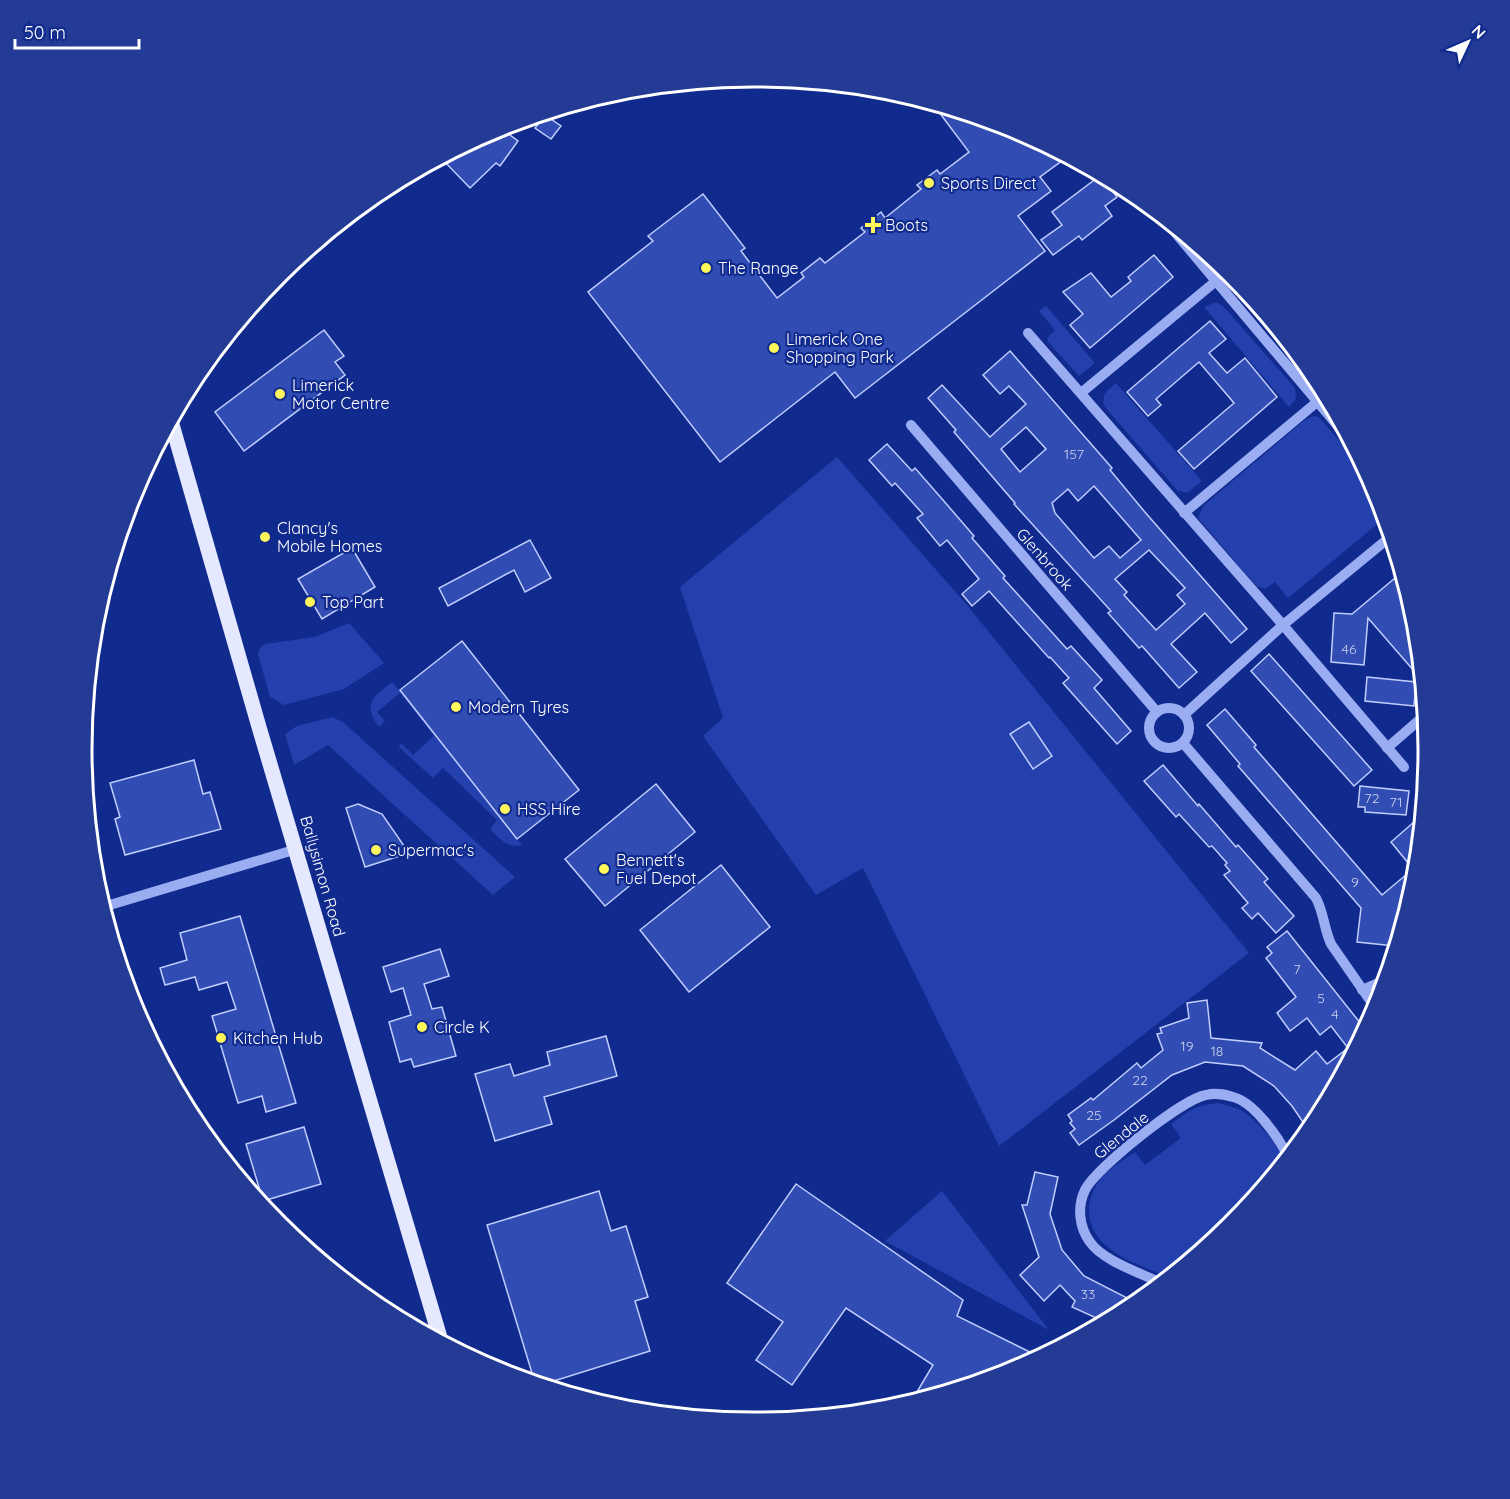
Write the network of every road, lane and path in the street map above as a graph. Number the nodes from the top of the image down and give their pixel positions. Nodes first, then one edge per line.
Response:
1 (1188, 248) edge
2 (1216, 281) junction
3 (1028, 333) dead end
4 (1082, 393) junction
5 (1317, 402) junction
6 (1324, 411) edge
7 (911, 425) dead end
8 (174, 431) edge
9 (1185, 513) junction
10 (1384, 542) edge
11 (1283, 625) junction
12 (1157, 712) junction
13 (1184, 715) junction
14 (1417, 723) edge
15 (1183, 742) junction
16 (1387, 748) junction
17 (1404, 767) dead end
18 (297, 849) junction
19 (111, 905) edge
20 (1374, 985) edge
21 (1362, 990) junction
22 (1369, 999) edge
23 (1284, 1149) edge
24 (1153, 1278) edge
25 (438, 1331) edge

1 - 2 street
2 - 4 street
2 - 5 street
3 - 4 street
4 - 9 street
5 - 6 street
5 - 9 street
7 - 12 street, Glenbrook
8 - 18 main road, Ballysimon Road
9 - 11 street
10 - 11 street
11 - 13 street
11 - 16 street
12 - 13 street
12 - 15 street
13 - 15 street
14 - 16 street
15 - 21 street
16 - 17 street
18 - 19 street
18 - 25 main road, Ballysimon Road
20 - 21 street
21 - 22 street
23 - 24 street, Glendale

